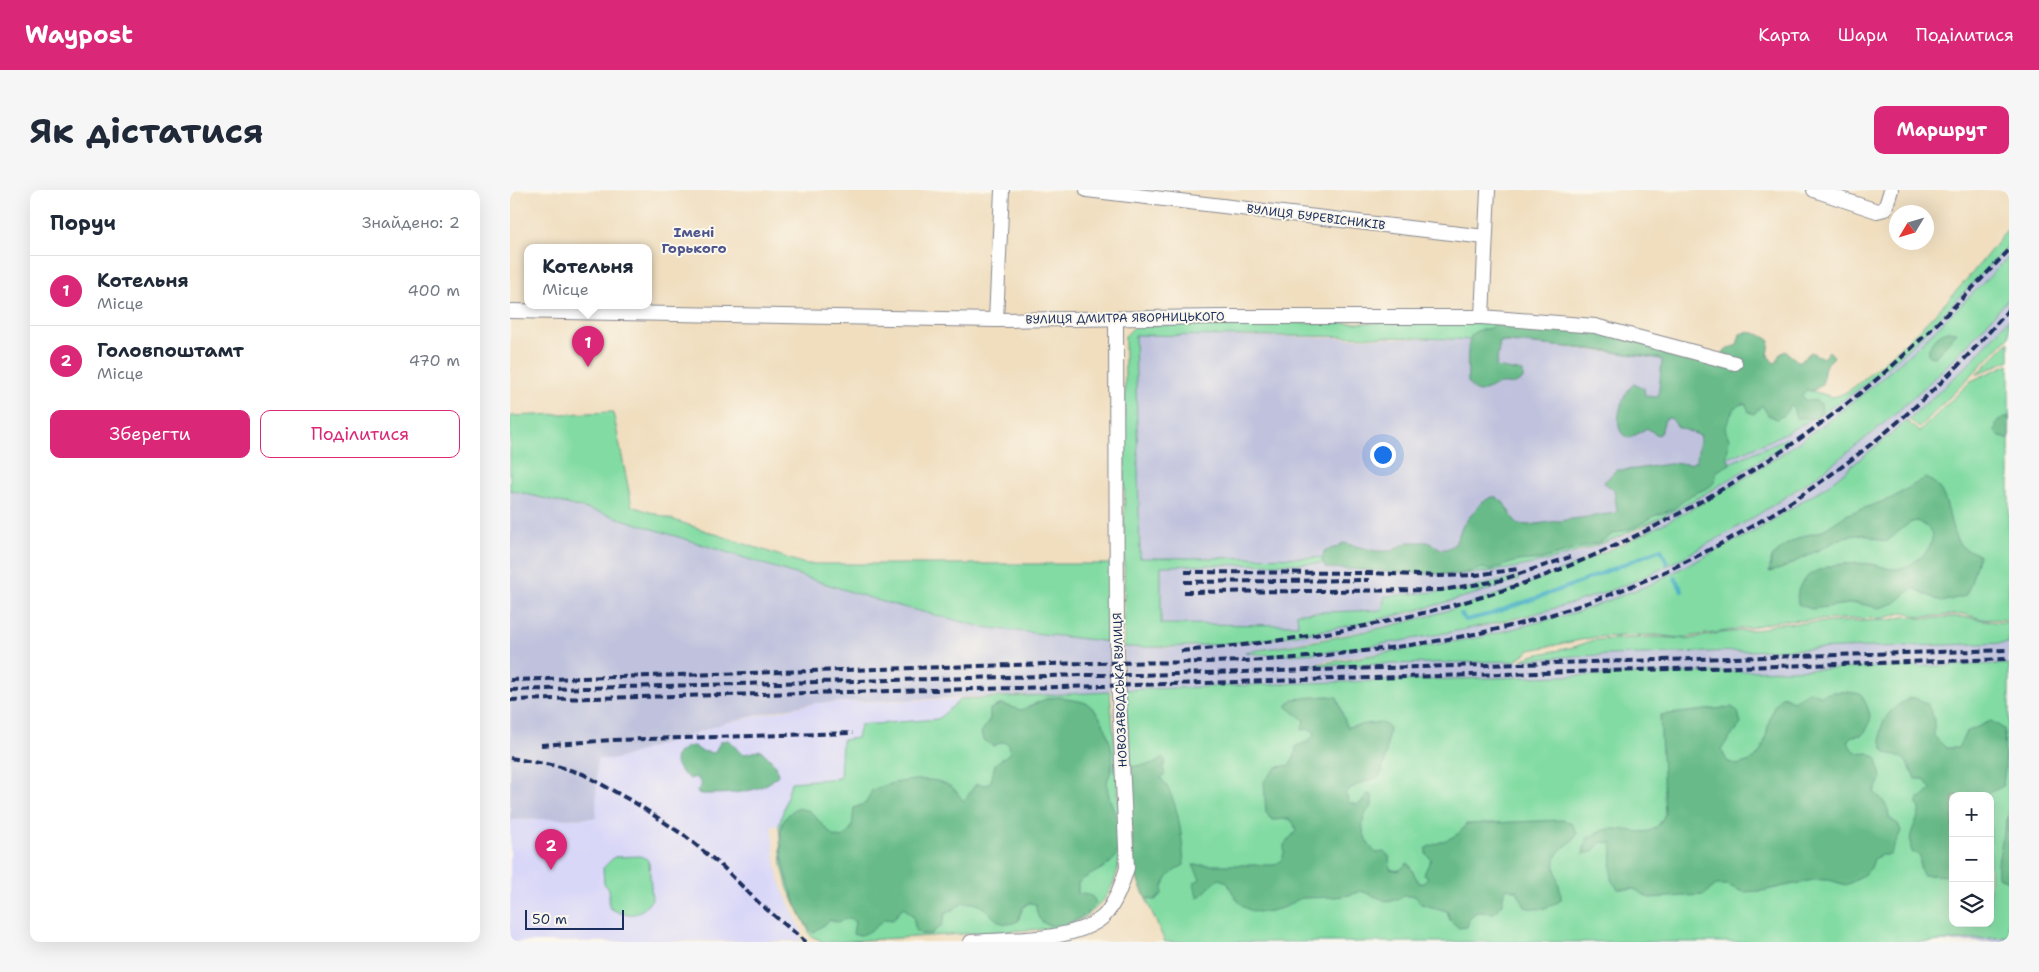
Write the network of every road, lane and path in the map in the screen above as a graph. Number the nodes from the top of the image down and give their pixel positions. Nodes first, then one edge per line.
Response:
1 (1002, 190) edge
2 (1091, 190) edge
3 (1488, 190) edge
4 (1814, 190) edge
5 (1891, 190) edge
6 (1485, 237) junction
7 (510, 311) edge
8 (1482, 317) junction
9 (996, 320) junction
10 (1116, 320) junction
11 (1734, 363) dead end
12 (971, 942) edge

1 - 9 street
2 - 6 street, ВУЛИЦЯ БУРЕВІСНИКІВ
3 - 6 street
4 - 5 street
6 - 8 street
7 - 9 street, ВУЛИЦЯ ДМИТРА ЯВОРНИЦЬКОГО
8 - 10 street, ВУЛИЦЯ ДМИТРА ЯВОРНИЦЬКОГО
8 - 11 street, ВУЛИЦЯ ДМИТРА ЯВОРНИЦЬКОГО
9 - 10 street, ВУЛИЦЯ ДМИТРА ЯВОРНИЦЬКОГО
10 - 12 street, НОВОЗАВОДСЬКА ВУЛИЦЯ

